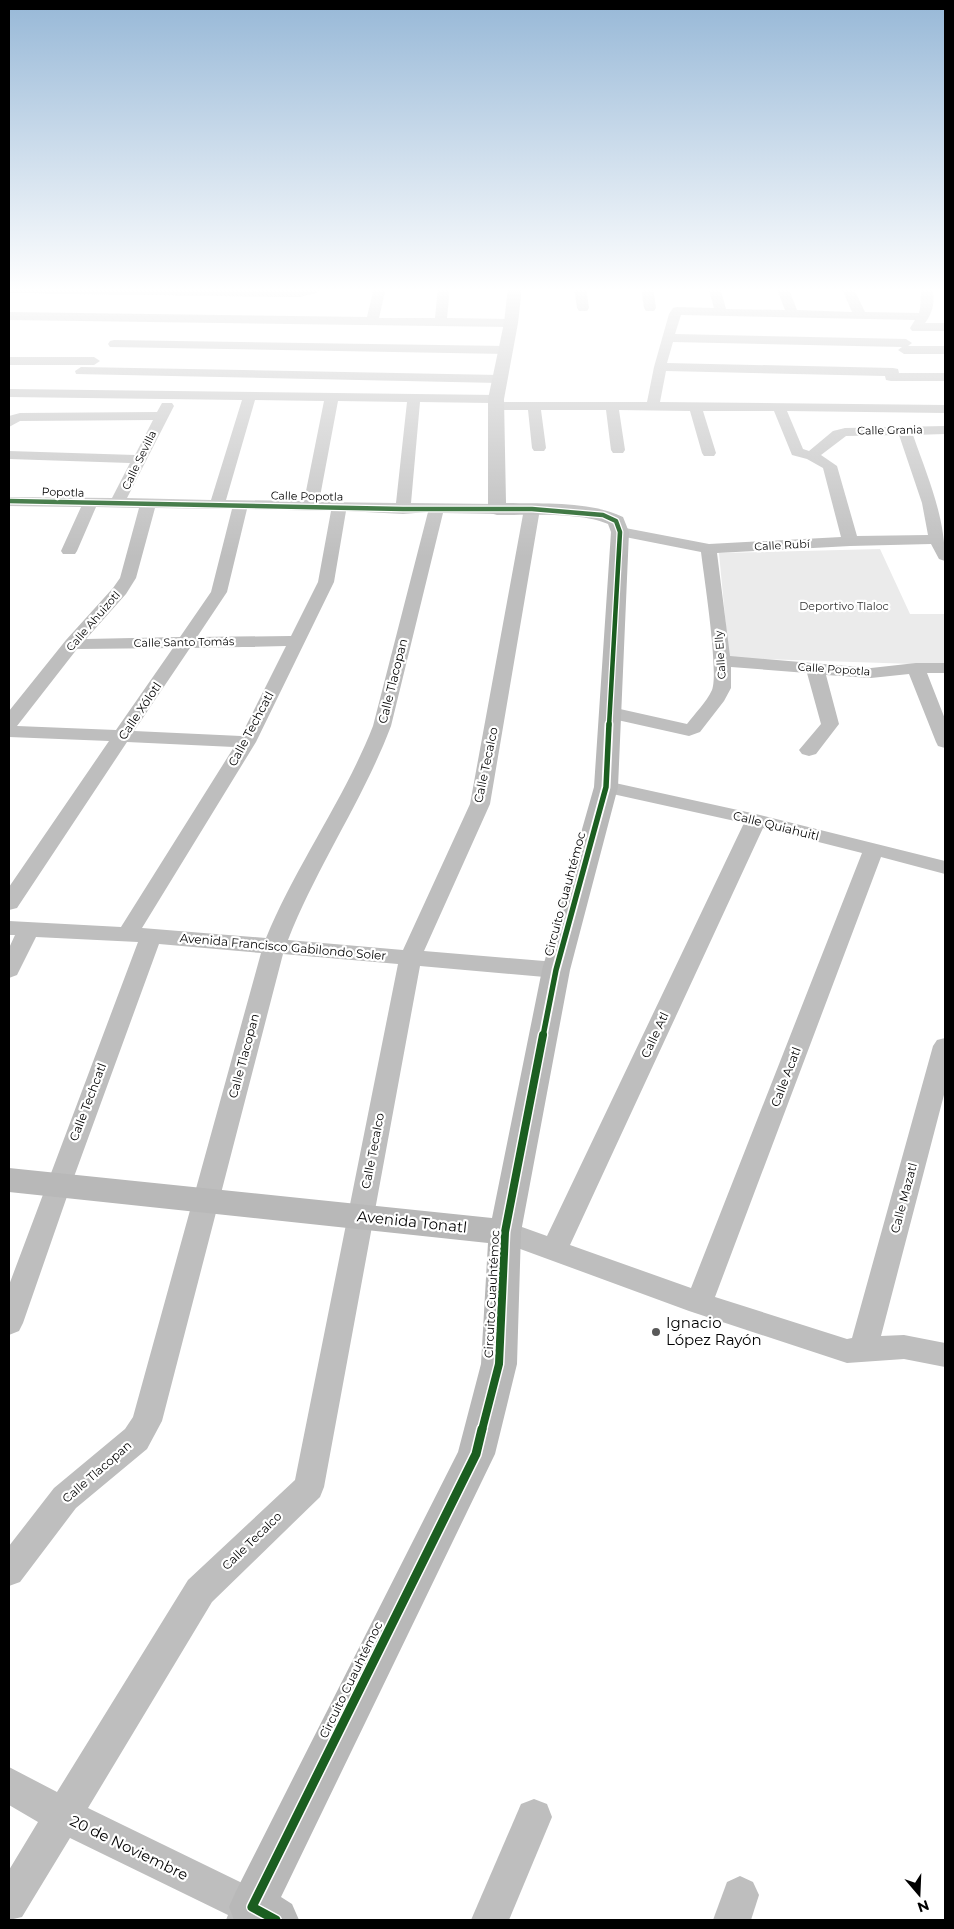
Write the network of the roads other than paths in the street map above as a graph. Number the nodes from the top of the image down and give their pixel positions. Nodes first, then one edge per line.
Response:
1 (74, 377) edge
2 (396, 377) edge
3 (658, 377) edge
4 (822, 377) edge
5 (889, 377) edge
6 (945, 377) edge
7 (499, 379) joint
8 (887, 381) junction
9 (9, 393) edge
10 (57, 393) junction
11 (175, 395) junction
12 (250, 396) junction
13 (332, 396) junction
14 (414, 398) junction
15 (496, 403) junction
16 (653, 405) junction
17 (534, 406) junction
18 (612, 406) junction
19 (695, 406) junction
20 (779, 407) junction
21 (868, 407) junction
22 (945, 409) edge
23 (161, 416) junction
24 (9, 423) edge
25 (904, 430) junction
26 (945, 430) edge
27 (539, 448) dead end
28 (618, 450) dead end
29 (709, 453) dead end
30 (9, 455) edge
31 (812, 456) junction
32 (139, 459) junction
33 (9, 501) edge
34 (90, 503) junction
35 (117, 504) junction
36 (148, 504) junction
37 (216, 505) junction
38 (240, 506) junction
39 (311, 506) junction
40 (339, 507) junction
41 (403, 509) junction
42 (436, 509) junction
43 (497, 509) junction
44 (532, 509) junction
45 (618, 527) junction
46 (941, 539) edge
47 (850, 541) junction
48 (709, 549) junction
49 (69, 551) dead end
50 (945, 556) edge
51 (296, 641) junction
52 (187, 642) junction
53 (72, 644) junction
54 (722, 661) junction
55 (815, 668) junction
56 (916, 668) junction
57 (945, 668) edge
58 (611, 713) junction
59 (9, 723) edge
60 (9, 731) edge
61 (124, 735) junction
62 (247, 742) junction
63 (945, 742) edge
64 (809, 750) dead end
65 (606, 787) junction
66 (756, 820) junction
67 (873, 850) junction
68 (945, 867) edge
69 (9, 903) edge
70 (19, 928) edge
71 (127, 935) junction
72 (151, 936) junction
73 (274, 947) junction
74 (410, 958) junction
75 (9, 970) edge
76 (556, 970) junction
77 (945, 1046) edge
78 (9, 1180) edge
79 (58, 1184) junction
80 (205, 1199) junction
81 (361, 1217) junction
82 (505, 1232) junction
83 (554, 1250) junction
84 (699, 1304) junction
85 (9, 1322) edge
86 (862, 1350) junction
87 (945, 1355) edge
88 (9, 1571) edge
89 (9, 1785) edge
90 (62, 1815) junction
91 (534, 1817) dead end
92 (9, 1904) edge
93 (258, 1916) edge
94 (490, 1920) edge

1 - 10 street
2 - 7 street
3 - 16 street
4 - 8 street
5 - 8 street
6 - 8 street
7 - 15 street
8 - 21 street
9 - 10 street
10 - 11 street
11 - 12 street
11 - 23 street, Calle Sevilla
12 - 13 street
12 - 37 street
13 - 14 street
13 - 39 street
14 - 15 street
14 - 41 street
15 - 17 street
15 - 43 street
16 - 18 street
16 - 19 street
17 - 18 street
17 - 27 street
18 - 28 street
19 - 20 street
19 - 29 street
20 - 21 street
20 - 31 street
21 - 22 street
23 - 24 street, Calle Sevilla
23 - 32 street, Calle Sevilla
25 - 26 street, Calle Grania
25 - 31 street, Calle Grania
25 - 46 street
30 - 32 street
31 - 47 street
32 - 35 street, Calle Sevilla
33 - 34 street, Popotla
34 - 35 street, Popotla
34 - 49 street
35 - 36 street, Calle Popotla
36 - 37 street, Calle Popotla
36 - 53 street, Calle Ahuizotl
37 - 38 street, Calle Popotla
38 - 39 street, Calle Popotla
38 - 52 street, Calle Xólotl
39 - 40 street, Calle Popotla
40 - 41 street, Calle Popotla
40 - 51 street, Calle Techcatl
41 - 42 street, Calle Popotla
42 - 43 street, Calle Popotla
42 - 73 street, Calle Tlacopan
43 - 44 street
44 - 45 street
44 - 74 street, Calle Tecalco
45 - 48 street, Calle Rubí
45 - 58 street, Circuito Cuauhtémoc
46 - 47 street, Calle Rubí
46 - 50 street
47 - 48 street, Calle Rubí
48 - 54 street, Calle Elly
51 - 52 street, Calle Santo Tomás
51 - 62 street, Calle Techcatl
52 - 53 street, Calle Santo Tomás
52 - 61 street, Calle Xólotl
53 - 59 street, Calle Ahuizotl
54 - 55 street, Calle Popotla
54 - 58 street, Calle Elly
55 - 56 street, Calle Popotla
55 - 64 street
56 - 57 street, Calle Popotla
56 - 63 street
58 - 65 street, Circuito Cuauhtémoc
60 - 61 street
61 - 62 street
61 - 69 street, Calle Xólotl
62 - 71 street, Calle Techcatl
65 - 66 street, Calle Quiahuitl
65 - 76 street, Circuito Cuauhtémoc
66 - 67 street, Calle Quiahuitl
66 - 83 street, Calle Atl
67 - 68 street, Calle Quiahuitl
67 - 84 street, Calle Acatl
70 - 71 street, Avenida Francisco Gabilondo Soler
70 - 75 street
71 - 72 street, Avenida Francisco Gabilondo Soler
72 - 73 street, Avenida Francisco Gabilondo Soler
72 - 79 street, Calle Techcatl
73 - 74 street, Avenida Francisco Gabilondo Soler
73 - 80 street, Calle Tlacopan
74 - 76 street, Avenida Francisco Gabilondo Soler
74 - 81 street, Calle Tecalco
76 - 82 street, Circuito Cuauhtémoc
77 - 86 street, Calle Mazatl
78 - 79 street, Avenida Tonatl
79 - 80 street, Avenida Tonatl
79 - 85 street, Calle Techcatl
80 - 81 street, Avenida Tonatl
80 - 88 street, Calle Tlacopan
81 - 82 street, Avenida Tonatl
81 - 90 street, Calle Tecalco
82 - 83 street, Avenida Tonatl
82 - 93 street, Circuito Cuauhtémoc
83 - 84 street, Avenida Tonatl
84 - 86 street, Avenida Tonatl
86 - 87 street, Avenida Tonatl
89 - 90 street, 20 de Noviembre
90 - 92 street, Calle Tecalco
90 - 93 street, 20 de Noviembre
91 - 94 street

